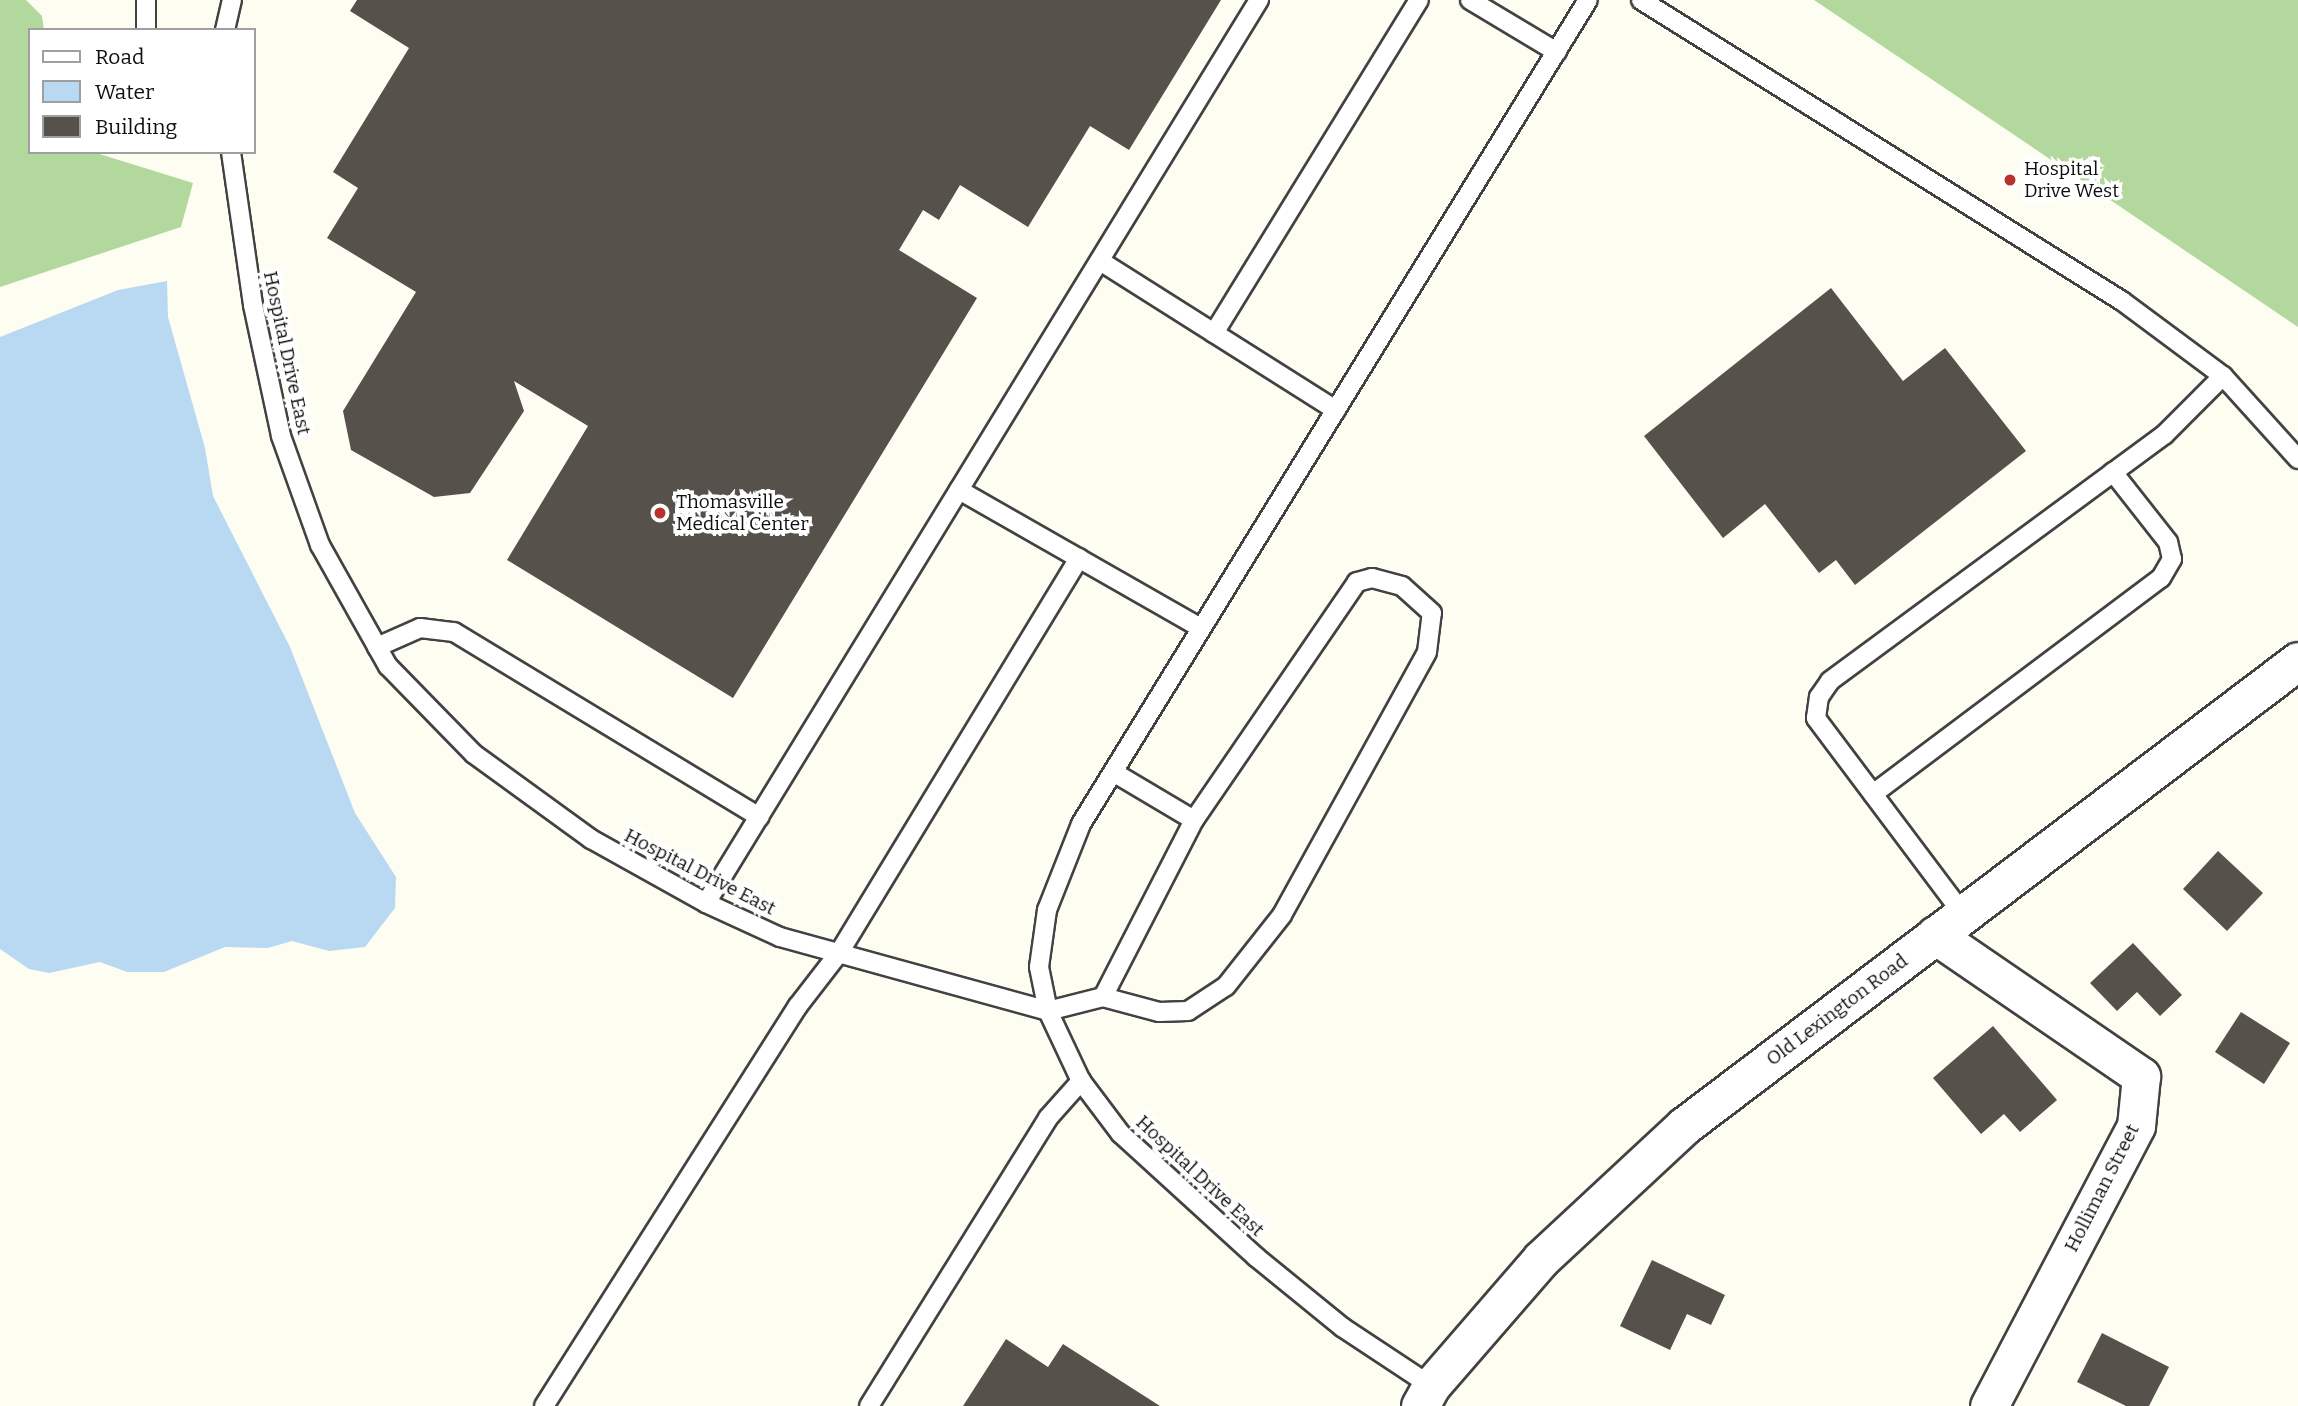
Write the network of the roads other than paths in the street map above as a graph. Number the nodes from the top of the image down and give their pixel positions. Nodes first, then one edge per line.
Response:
1 (146, 0) edge
2 (232, 0) edge
3 (1259, 0) edge
4 (1419, 0) edge
5 (1470, 0) edge
6 (1588, 0) edge
7 (1641, 0) edge
8 (146, 28) edge
9 (225, 28) edge
10 (1557, 52) junction
11 (231, 154) edge
12 (1100, 261) junction
13 (1214, 333) junction
14 (2223, 376) junction
15 (1336, 410) junction
16 (2298, 459) edge
17 (2113, 472) junction
18 (959, 490) junction
19 (1079, 558) junction
20 (1199, 627) junction
21 (377, 647) junction
22 (2298, 661) edge
23 (1113, 772) junction
24 (1873, 794) junction
25 (759, 817) junction
26 (1194, 820) junction
27 (706, 903) junction
28 (1949, 924) junction
29 (839, 953) junction
30 (1103, 997) junction
31 (1048, 1011) junction
32 (1081, 1081) junction
33 (1425, 1396) edge
34 (544, 1406) edge
35 (869, 1406) edge
36 (1989, 1406) edge

1 - 8 lane
2 - 9 lane
3 - 12 lane
4 - 13 lane
5 - 10 lane
6 - 10 lane
7 - 14 lane
10 - 15 lane
11 - 21 lane, Hospital Drive East
12 - 13 lane
12 - 18 lane
13 - 15 lane
14 - 16 lane
14 - 17 lane
15 - 20 lane
17 - 24 lane
17 - 24 lane
18 - 19 lane
18 - 25 lane
19 - 20 lane
19 - 29 lane
20 - 23 lane
21 - 25 lane
21 - 27 lane, Hospital Drive East
22 - 28 street, Old Lexington Road
23 - 26 lane
23 - 31 lane
24 - 28 lane
25 - 27 lane
26 - 30 lane
26 - 30 lane
27 - 29 lane, Hospital Drive East
28 - 33 street, Old Lexington Road
28 - 36 street, Holliman Street
29 - 31 lane, Hospital Drive East
29 - 34 lane
30 - 31 lane
31 - 32 lane, Hospital Drive East
32 - 33 lane, Hospital Drive East
32 - 35 lane

